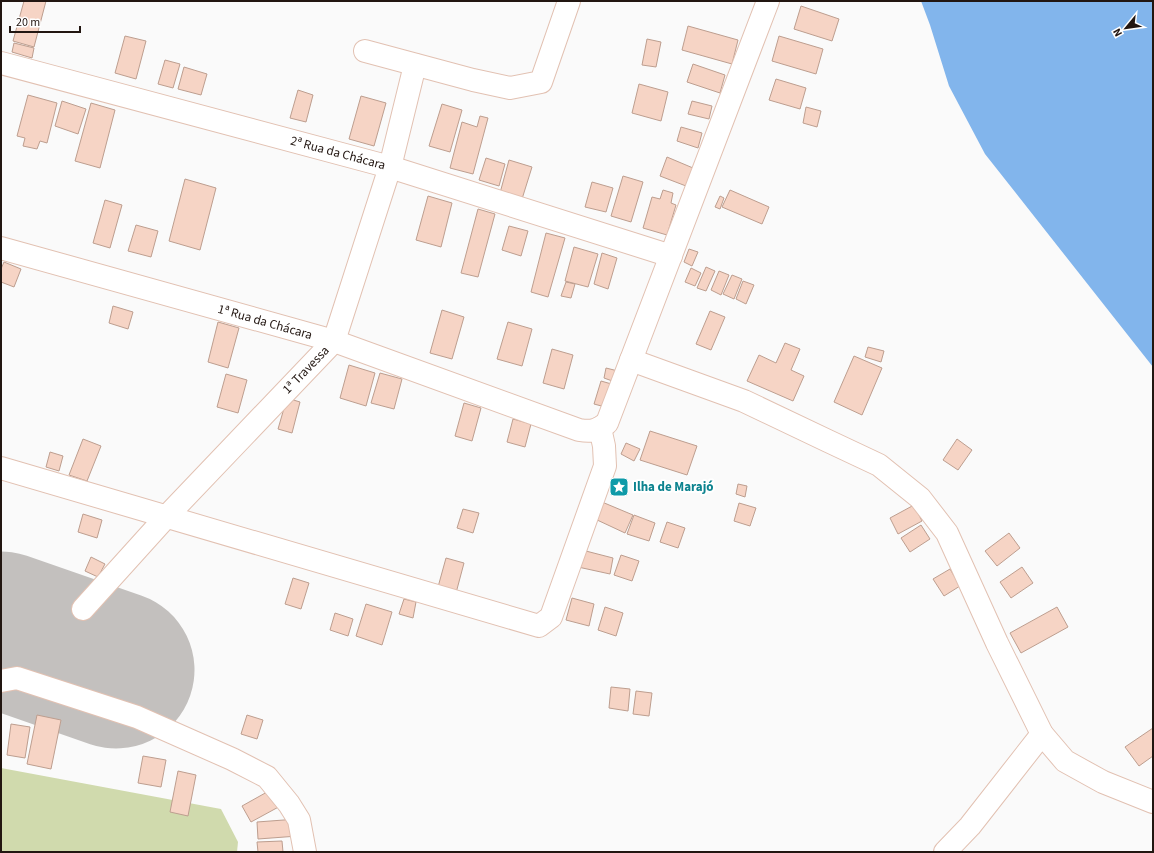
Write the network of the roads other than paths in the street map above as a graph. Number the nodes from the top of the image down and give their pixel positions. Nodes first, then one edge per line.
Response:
1 (569, 1) edge
2 (768, 1) edge
3 (364, 51) dead end
4 (1, 63) edge
5 (415, 64) junction
6 (390, 167) junction
7 (1, 248) edge
8 (671, 256) junction
9 (334, 341) junction
10 (631, 360) junction
11 (596, 430) junction
12 (1, 468) edge
13 (167, 516) junction
14 (83, 609) dead end
15 (1, 681) edge
16 (1042, 734) junction
17 (1153, 802) edge
18 (306, 852) edge
19 (946, 852) edge

1 - 5 street
2 - 8 street
3 - 5 street
4 - 6 street, 2ª Rua da Chácara
5 - 6 street, 1ª Travessa
6 - 8 street, 2ª Rua da Chácara
6 - 9 street, 1ª Travessa
7 - 9 street, 1ª Rua da Chácara
8 - 10 street
9 - 11 street, 1ª Rua da Chácara
9 - 13 street, 1ª Travessa
10 - 11 street
10 - 16 street
11 - 13 street
12 - 13 street
13 - 14 street, 1ª Travessa
15 - 18 street
16 - 17 street
16 - 19 street

